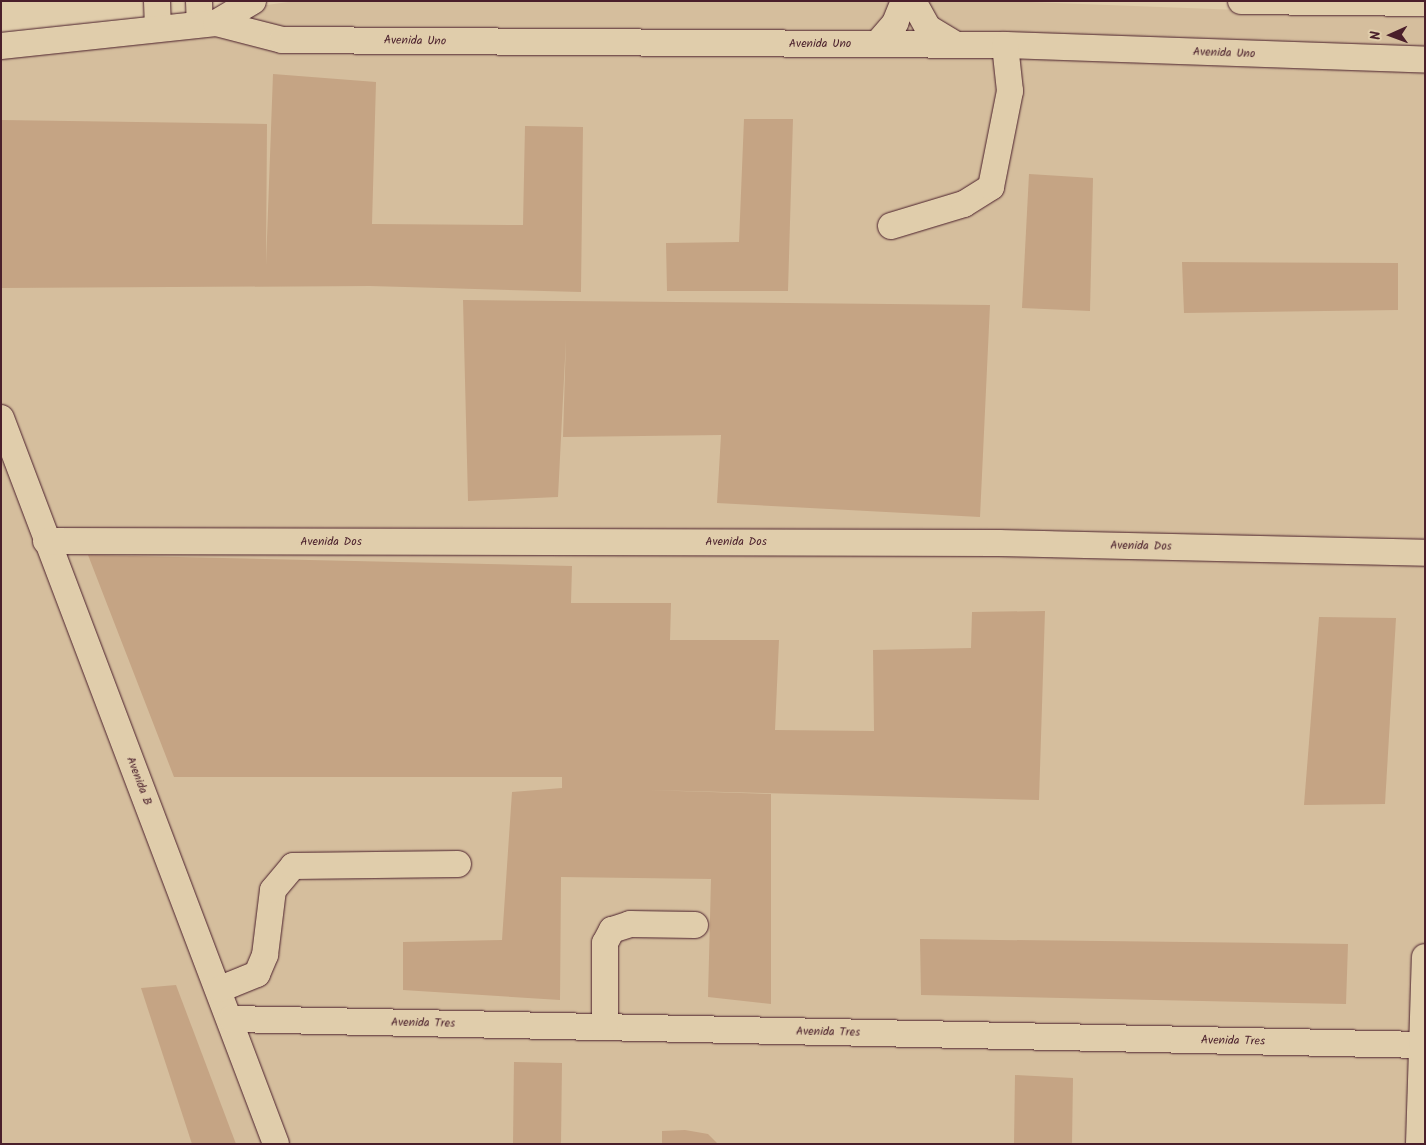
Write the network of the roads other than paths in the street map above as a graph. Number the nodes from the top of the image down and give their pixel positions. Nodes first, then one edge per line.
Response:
1 (157, 1) edge
2 (253, 1) edge
3 (904, 1) edge
4 (913, 1) edge
5 (1241, 1) edge
6 (1315, 3) edge
7 (1425, 3) edge
8 (205, 16) edge
9 (158, 28) junction
10 (877, 44) junction
11 (956, 45) junction
12 (1005, 45) junction
13 (1, 46) edge
14 (1425, 60) edge
15 (891, 226) dead end
16 (1, 418) edge
17 (46, 541) junction
18 (1425, 553) edge
19 (458, 864) dead end
20 (695, 925) dead end
21 (1425, 958) edge
22 (220, 989) junction
23 (232, 1019) junction
24 (605, 1027) junction
25 (1423, 1045) edge
26 (276, 1144) edge
27 (1419, 1144) edge

1 - 9 street
2 - 8 street, Avenida Uno
3 - 10 street
4 - 11 street
5 - 6 street
6 - 7 street
8 - 9 street, Avenida Uno
8 - 10 street, Avenida Uno
9 - 13 street, Avenida Uno
10 - 11 street, Avenida Uno
11 - 12 street, Avenida Uno
12 - 14 street, Avenida Uno
12 - 15 street
16 - 17 street, Avenida B
17 - 18 street, Avenida Dos
17 - 22 street, Avenida B
19 - 22 street
20 - 24 street
21 - 25 street
22 - 23 street, Avenida B
23 - 24 street, Avenida Tres
23 - 26 street, Avenida B
24 - 25 street, Avenida Tres
25 - 27 street

